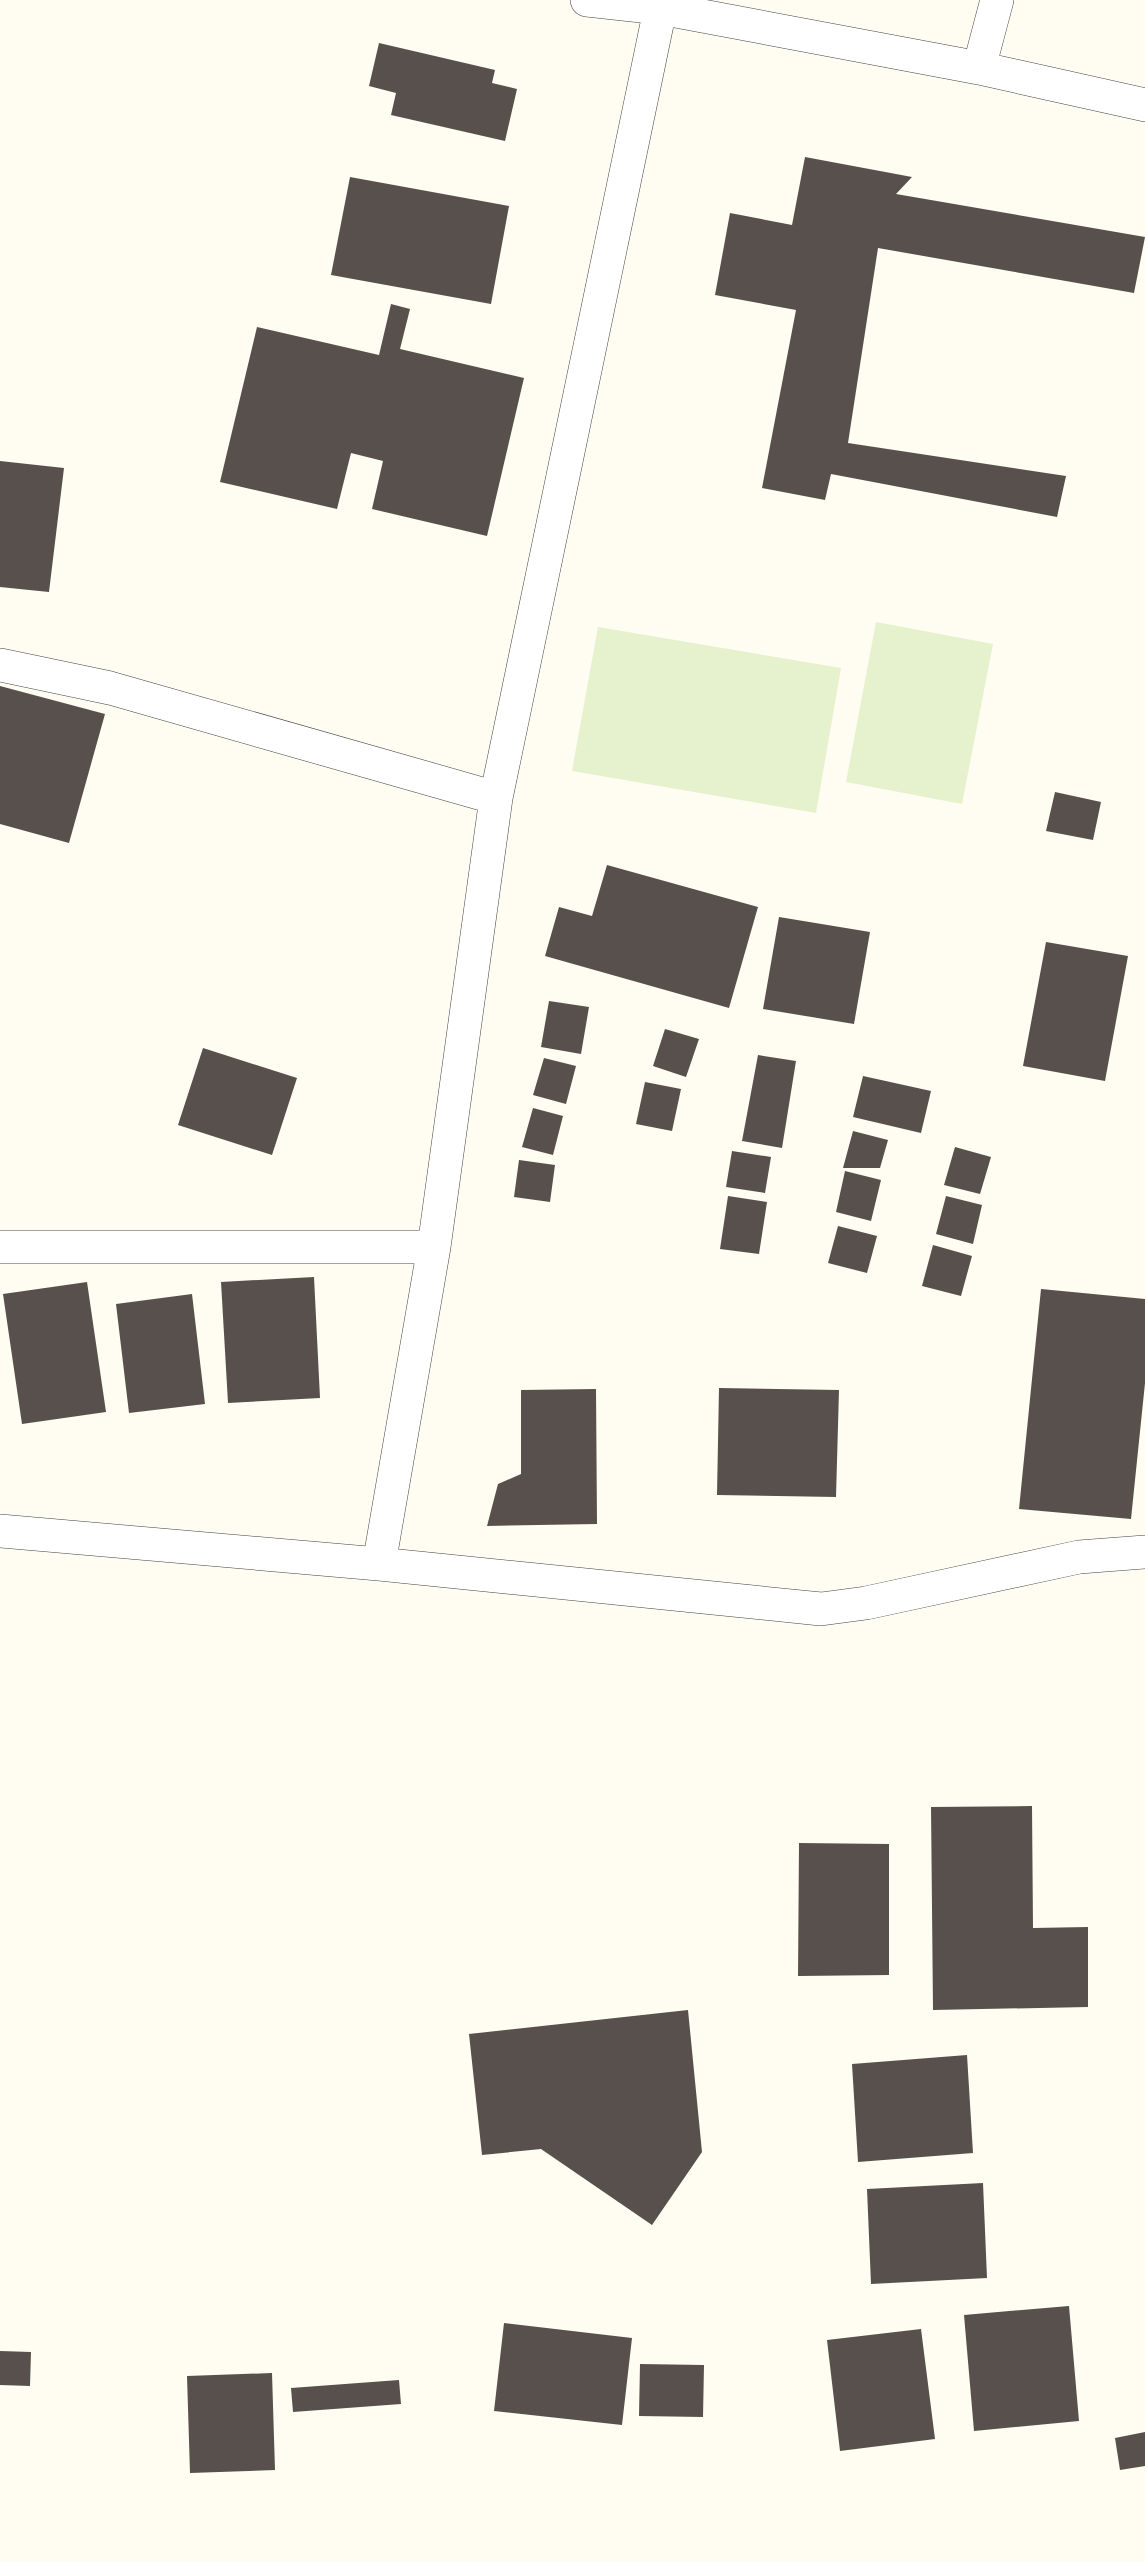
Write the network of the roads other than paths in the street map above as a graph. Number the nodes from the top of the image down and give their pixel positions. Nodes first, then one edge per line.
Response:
1 (587, 0) edge
2 (997, 0) edge
3 (661, 4) edge
4 (979, 68) junction
5 (1145, 105) edge
6 (0, 664) edge
7 (496, 798) junction
8 (0, 1247) edge
9 (434, 1247) junction
10 (0, 1531) edge
11 (1145, 1552) edge
12 (379, 1564) junction

1 - 3 street
2 - 4 street
3 - 4 street
3 - 7 street
4 - 5 street
6 - 7 street
7 - 9 street
8 - 9 street
9 - 12 street
10 - 12 street
11 - 12 street

